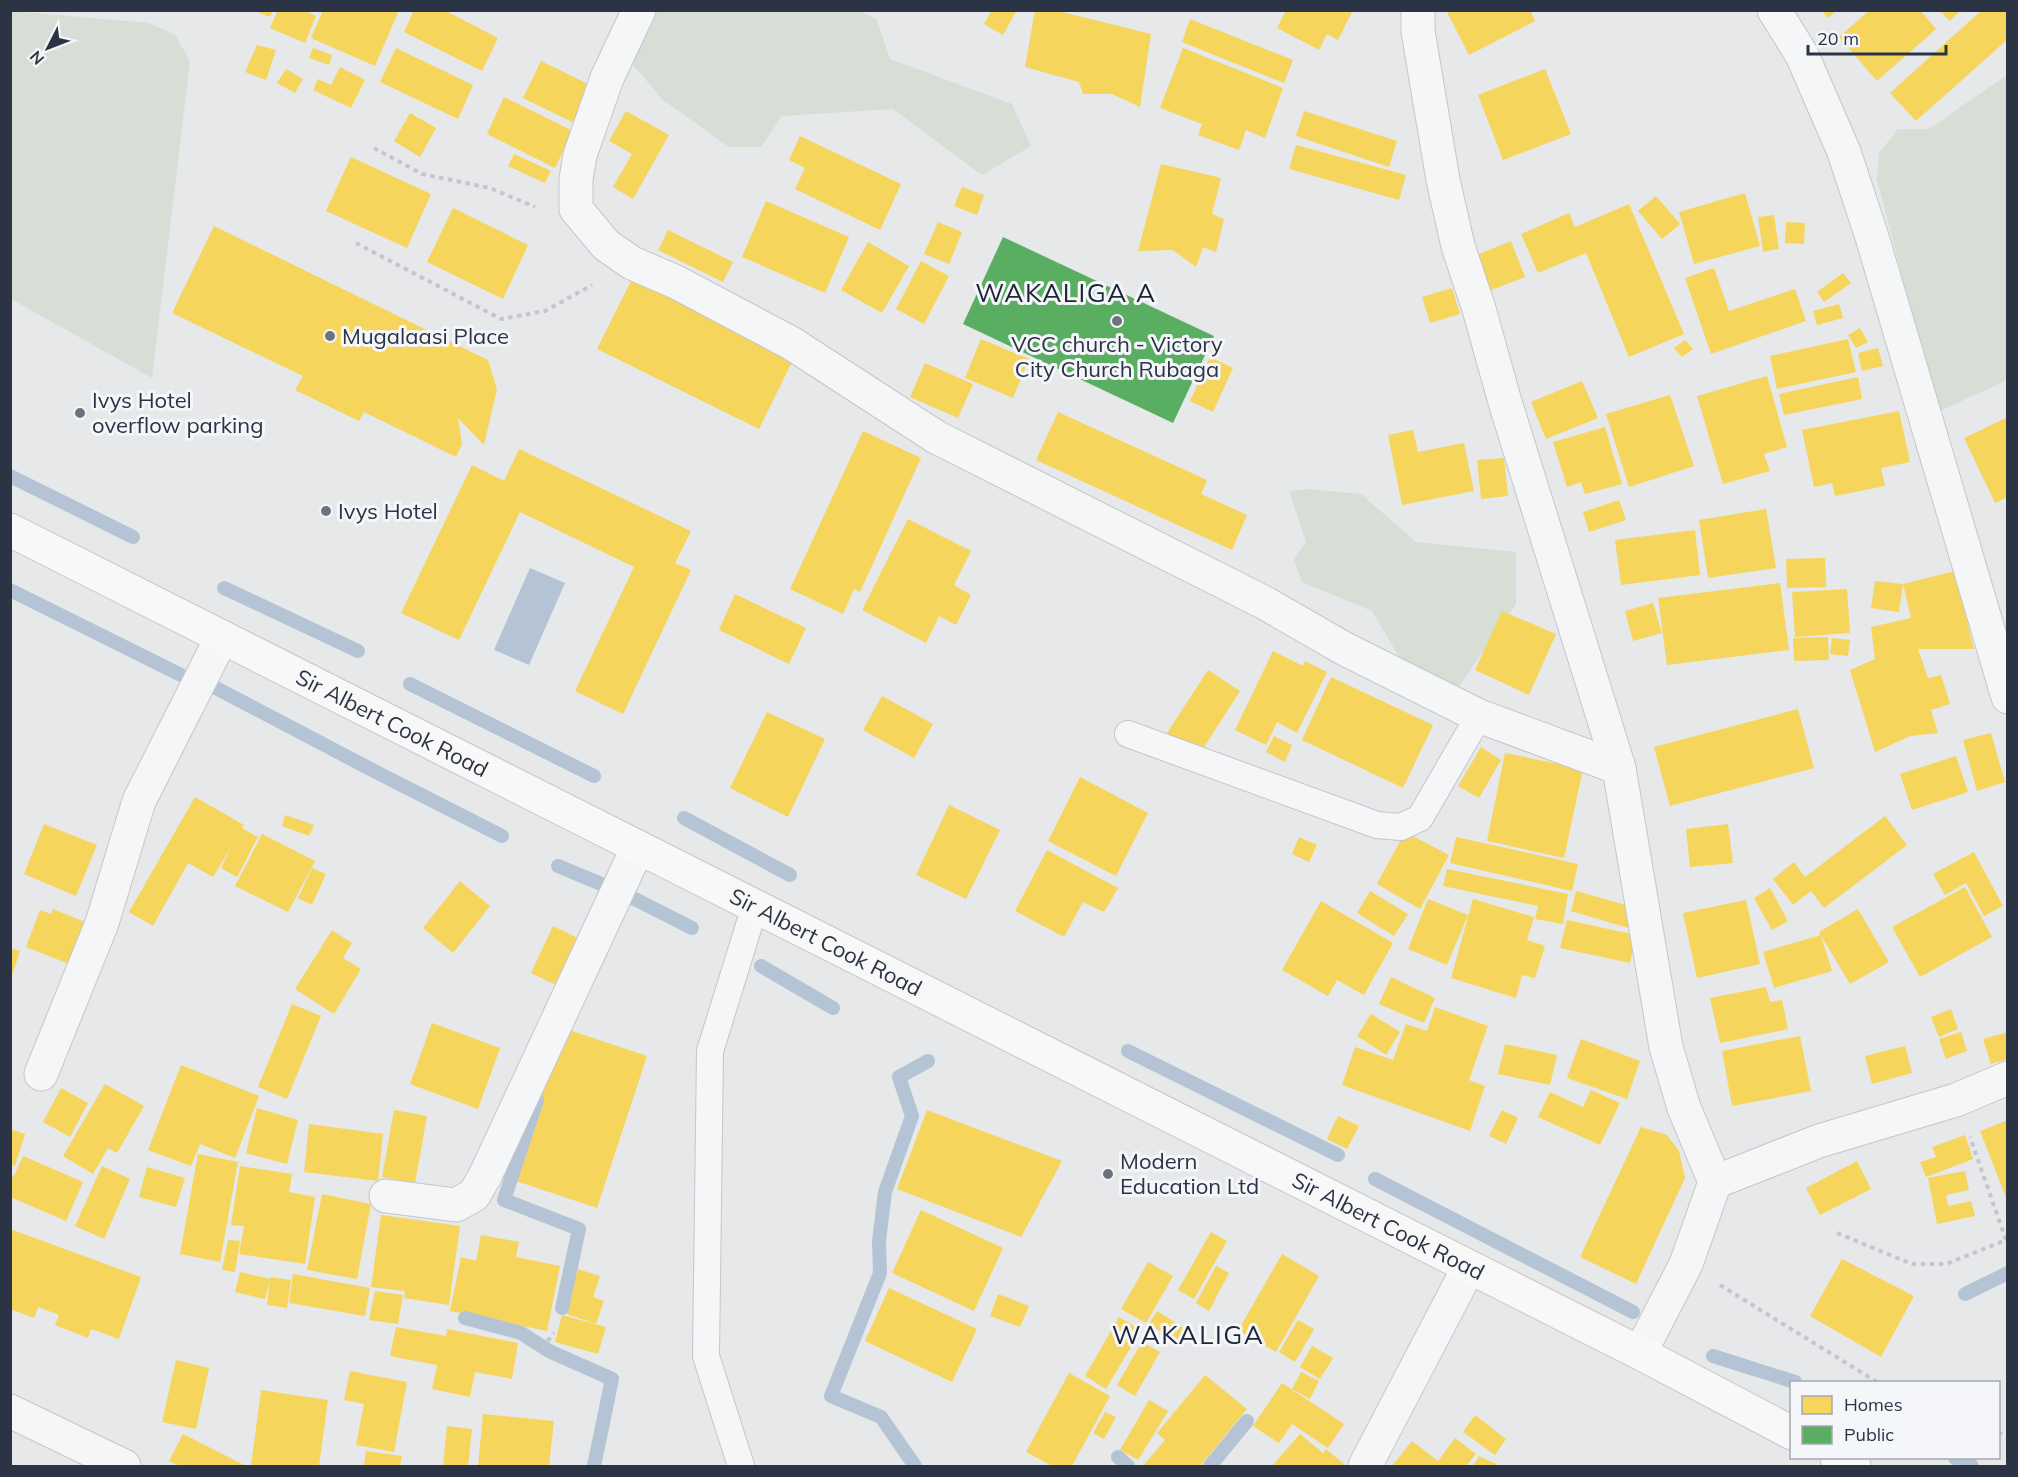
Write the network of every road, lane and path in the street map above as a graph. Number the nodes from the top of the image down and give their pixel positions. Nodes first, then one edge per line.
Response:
1 (639, 10) edge
2 (1418, 10) edge
3 (1774, 10) edge
4 (374, 148) dead end
5 (576, 209) junction
6 (356, 243) dead end
7 (632, 262) junction
8 (10, 530) edge
9 (222, 637) junction
10 (2007, 697) edge
11 (1479, 716) junction
12 (1128, 734) dead end
13 (1619, 768) junction
14 (638, 847) junction
15 (755, 906) junction
16 (41, 1074) dead end
17 (2007, 1078) edge
18 (1956, 1100) junction
19 (1714, 1182) junction
20 (386, 1196) dead end
21 (1837, 1233) dead end
22 (1686, 1263) junction
23 (1469, 1267) junction
24 (554, 1333) dead end
25 (542, 1348) dead end
26 (1640, 1353) junction
27 (1874, 1381) edge
28 (10, 1410) edge
29 (1790, 1432) edge
30 (124, 1467) edge
31 (741, 1467) edge
32 (1365, 1467) edge

1 - 5 street
2 - 13 street
3 - 10 street
4 - 5 path
5 - 7 street
6 - 7 path
7 - 11 street
8 - 9 main road, Sir Albert Cook Road
9 - 14 main road, Sir Albert Cook Road
9 - 16 street
11 - 12 lane
11 - 13 street
13 - 19 street
14 - 15 main road, Sir Albert Cook Road
14 - 20 street
15 - 23 main road, Sir Albert Cook Road
15 - 31 lane
17 - 18 street
18 - 19 street
18 - 21 path
19 - 22 street
22 - 26 street
22 - 27 path
23 - 26 main road, Sir Albert Cook Road
23 - 32 street
24 - 25 path
26 - 29 main road, Sir Albert Cook Road
28 - 30 street

